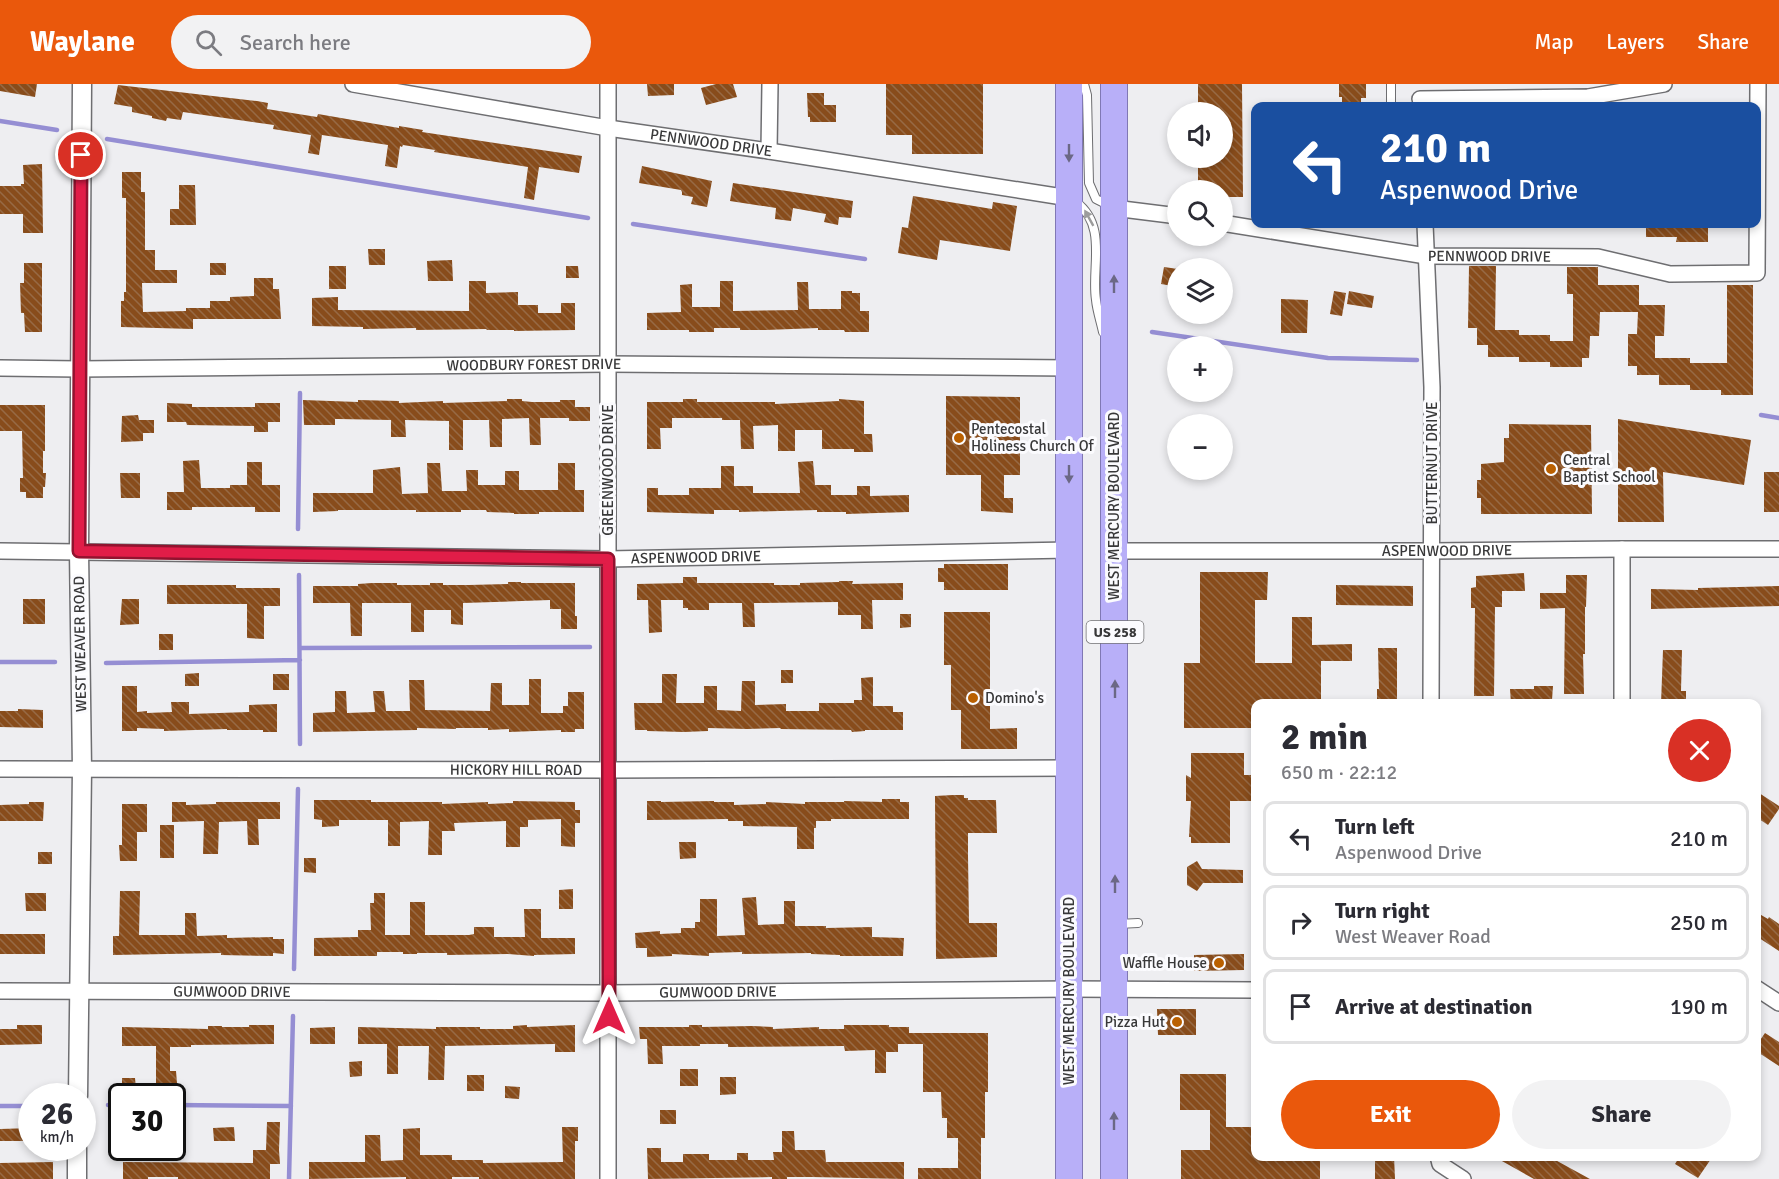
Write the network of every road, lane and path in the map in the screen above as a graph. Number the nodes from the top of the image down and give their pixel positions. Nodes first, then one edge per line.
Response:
1 (81, 84) edge
2 (352, 84) edge
3 (608, 84) edge
4 (770, 84) edge
5 (1069, 84) edge
6 (1084, 84) edge
7 (1114, 84) edge
8 (1391, 84) edge
9 (1664, 84) edge
10 (1758, 84) edge
11 (432, 91) edge
12 (1420, 96) edge
13 (1391, 102) edge
14 (1758, 102) edge
15 (608, 128) junction
16 (770, 151) junction
17 (1069, 198) junction
18 (1114, 208) junction
19 (1167, 215) edge
20 (1233, 225) edge
21 (1251, 228) edge
22 (1253, 228) edge
23 (1425, 228) edge
24 (1757, 228) edge
25 (1426, 256) junction
26 (608, 364) junction
27 (0, 368) edge
28 (1069, 368) junction
29 (79, 369) junction
30 (1114, 378) junction
31 (1622, 549) junction
32 (1779, 549) edge
33 (1069, 550) junction
34 (0, 551) edge
35 (79, 551) junction
36 (1114, 551) junction
37 (1432, 551) junction
38 (608, 559) junction
39 (1431, 699) edge
40 (1622, 699) edge
41 (1069, 768) junction
42 (0, 769) edge
43 (82, 769) junction
44 (609, 770) junction
45 (1069, 989) junction
46 (1114, 990) junction
47 (1251, 990) edge
48 (0, 991) edge
49 (1761, 991) edge
50 (78, 992) junction
51 (609, 993) junction
52 (1779, 1003) edge
53 (78, 1083) edge
54 (77, 1161) edge
55 (1439, 1161) edge
56 (77, 1179) edge
57 (608, 1179) edge
58 (1069, 1179) edge
59 (1114, 1179) edge
60 (1463, 1179) edge

1 - 29 street, WEST WEAVER ROAD
2 - 11 street, PENNWOOD DRIVE
3 - 15 street, GREENWOOD DRIVE
4 - 16 street
5 -> 17 highway, WEST MERCURY BOULEVARD / US 258
6 - 18 lane
7 - 18 highway, WEST MERCURY BOULEVARD / US 258
8 - 13 lane
9 - 12 street
10 - 14 street, PENNWOOD DRIVE
11 - 15 street, PENNWOOD DRIVE
15 - 16 street, PENNWOOD DRIVE
15 - 26 street, GREENWOOD DRIVE
16 - 17 street, PENNWOOD DRIVE
17 - 28 highway, WEST MERCURY BOULEVARD / US 258
30 -> 17 lane
18 - 19 street
30 -> 18 highway, WEST MERCURY BOULEVARD / US 258
20 - 21 street, PENNWOOD DRIVE
22 - 25 street, PENNWOOD DRIVE
23 - 25 street, BUTTERNUT DRIVE
24 - 25 street, PENNWOOD DRIVE
25 - 37 street, BUTTERNUT DRIVE
26 - 28 street, WOODBURY FOREST DRIVE
26 - 29 street, WOODBURY FOREST DRIVE
26 - 38 street, GREENWOOD DRIVE
27 - 29 street, WOODBURY FOREST DRIVE
28 -> 33 highway, WEST MERCURY BOULEVARD / US 258
29 - 35 street, WEST WEAVER ROAD
30 - 36 highway, WEST MERCURY BOULEVARD / US 258
31 - 32 street, ASPENWOOD DRIVE
31 - 37 street, ASPENWOOD DRIVE
31 - 40 street
33 - 38 street, ASPENWOOD DRIVE
33 - 41 highway, WEST MERCURY BOULEVARD / US 258
34 - 35 street, ASPENWOOD DRIVE
35 - 38 street, ASPENWOOD DRIVE
35 - 43 street, WEST WEAVER ROAD
36 - 37 street, ASPENWOOD DRIVE
46 -> 36 highway, WEST MERCURY BOULEVARD / US 258
37 - 39 street, BUTTERNUT DRIVE
38 - 44 street, GREENWOOD DRIVE
41 - 44 street, HICKORY HILL ROAD
41 - 45 highway, WEST MERCURY BOULEVARD / US 258
42 - 43 street, HICKORY HILL ROAD
43 - 44 street, HICKORY HILL ROAD
43 - 50 street, WEST WEAVER ROAD
44 - 51 street, GREENWOOD DRIVE
45 - 46 street, GUMWOOD DRIVE
45 - 51 street, GUMWOOD DRIVE
45 - 58 highway, WEST MERCURY BOULEVARD / US 258
46 - 47 street, GUMWOOD DRIVE
59 -> 46 highway, WEST MERCURY BOULEVARD / US 258
48 - 50 street, GUMWOOD DRIVE
49 - 52 street
50 - 51 street, GUMWOOD DRIVE
50 - 53 street, WEST WEAVER ROAD
51 - 57 street, GREENWOOD DRIVE
54 - 56 street
55 - 60 street

